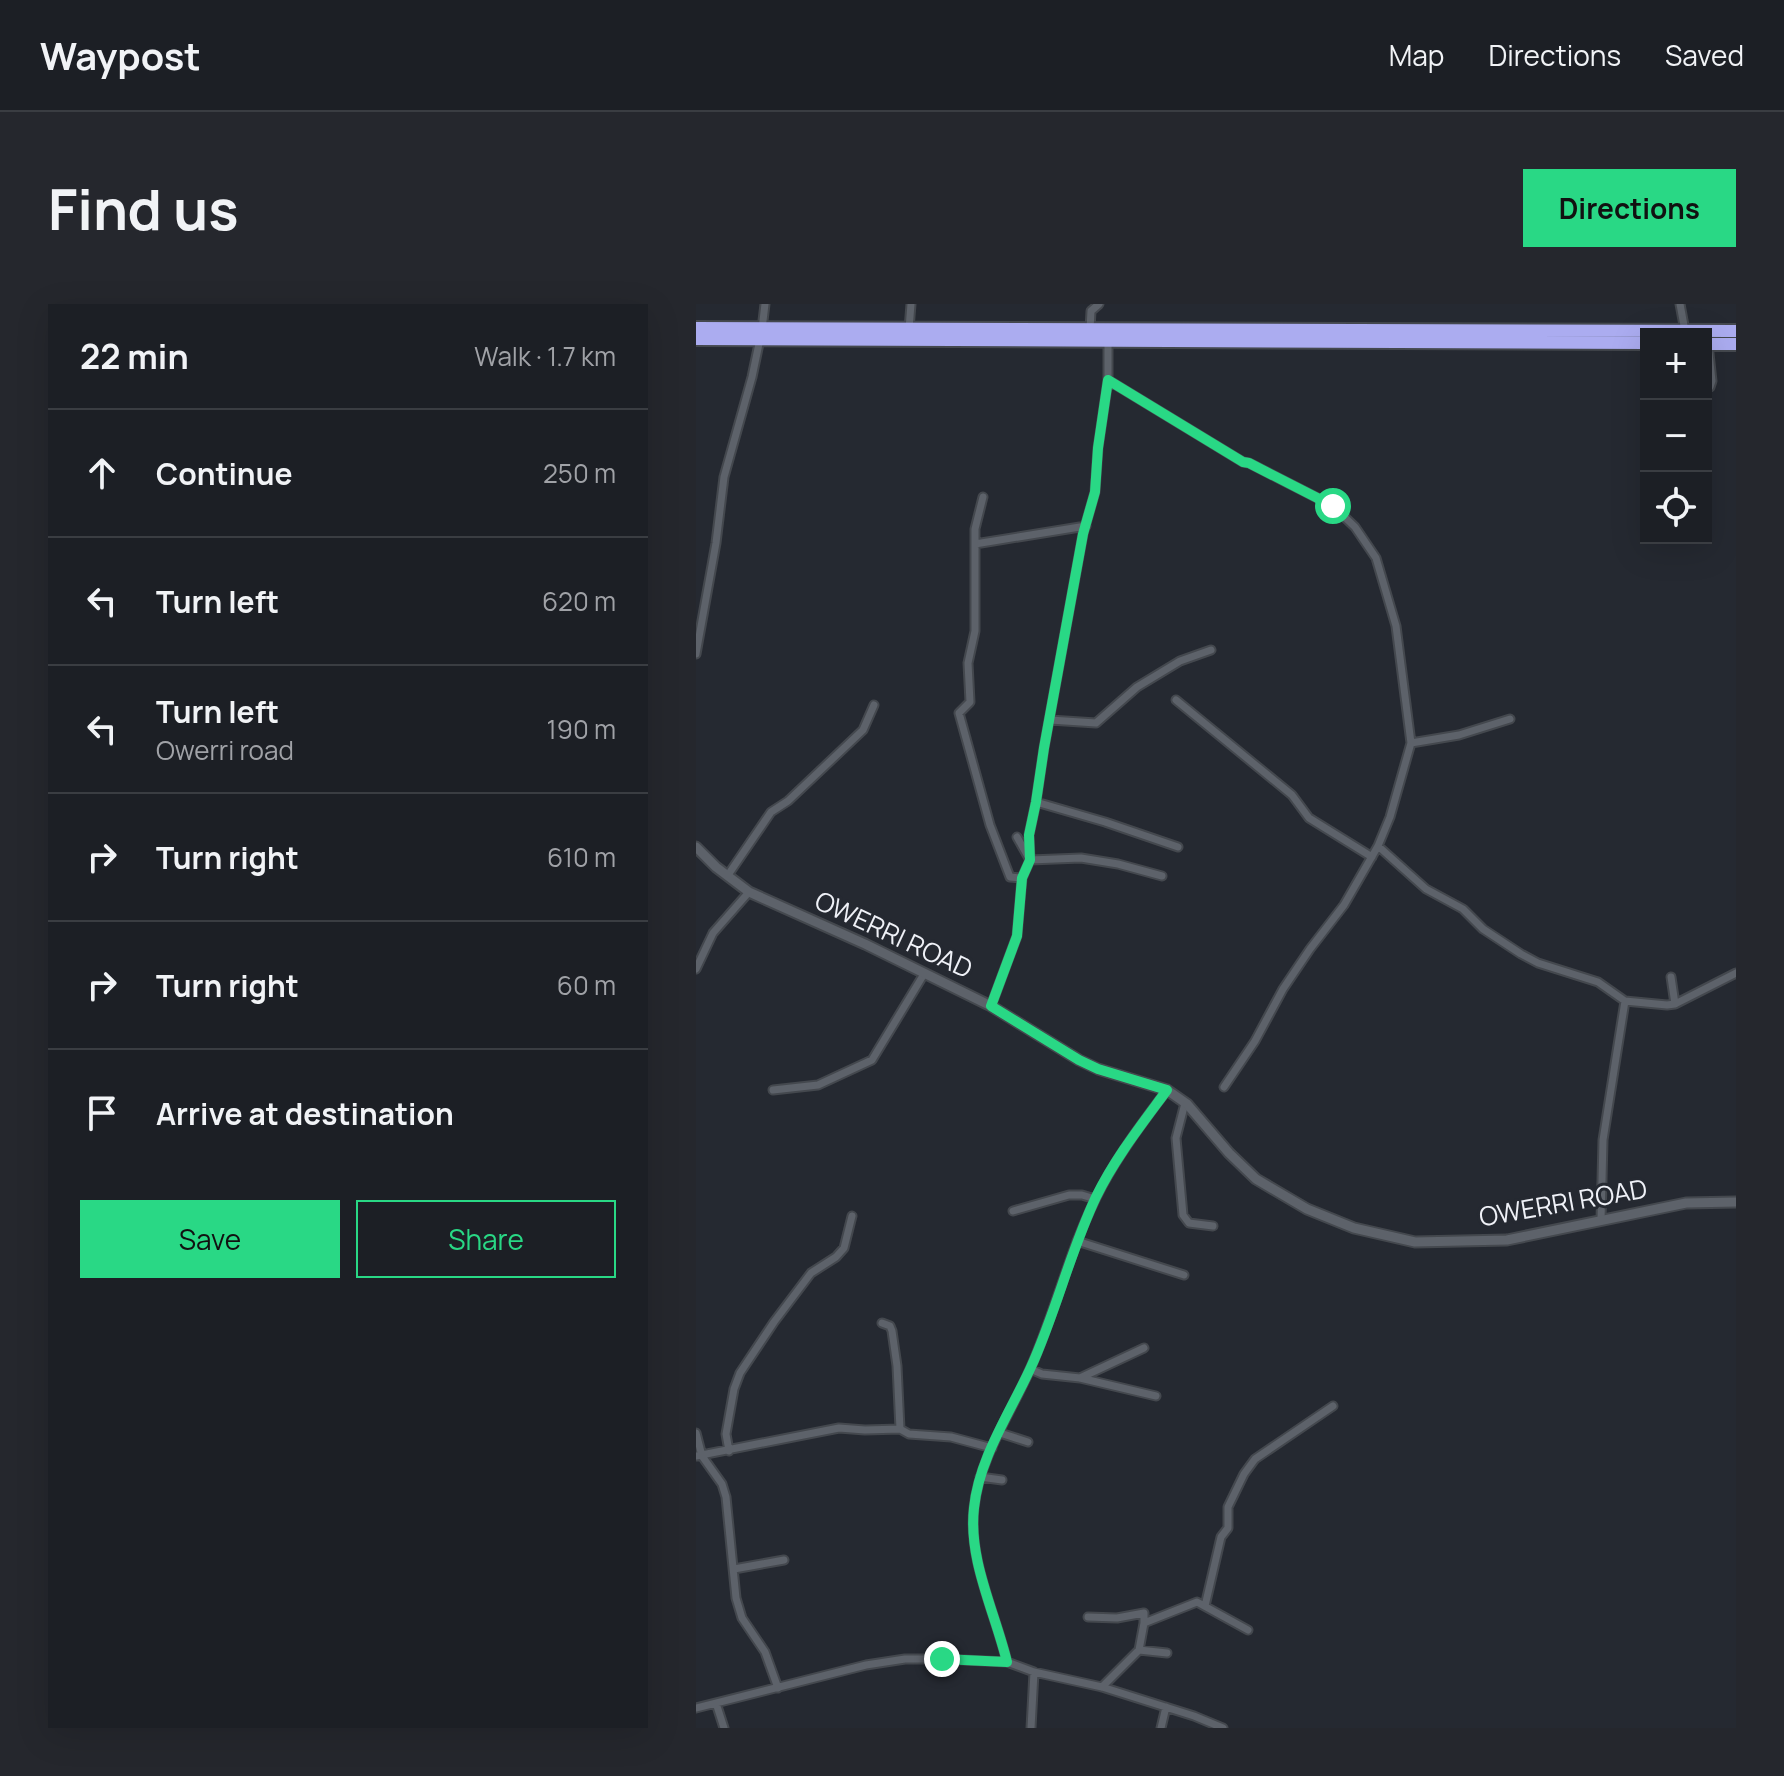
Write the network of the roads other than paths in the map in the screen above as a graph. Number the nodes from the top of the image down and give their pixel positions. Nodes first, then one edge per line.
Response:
1 (765, 304) edge
2 (911, 304) edge
3 (1099, 304) edge
4 (1680, 304) edge
5 (696, 328) edge
6 (1684, 328) edge
7 (909, 329) junction
8 (1090, 329) junction
9 (1640, 331) edge
10 (1712, 331) edge
11 (1736, 331) edge
12 (761, 334) junction
13 (696, 339) edge
14 (1108, 341) junction
15 (1640, 343) edge
16 (1712, 344) edge
17 (1736, 344) edge
18 (1108, 380) junction
19 (983, 497) dead end
20 (1086, 526) junction
21 (975, 544) junction
22 (697, 648) edge
23 (1211, 650) dead end
24 (1176, 700) dead end
25 (874, 705) dead end
26 (1510, 719) dead end
27 (1050, 720) junction
28 (1411, 743) junction
29 (1036, 802) junction
30 (1017, 837) dead end
31 (1378, 846) junction
32 (696, 847) edge
33 (1178, 847) dead end
34 (1372, 857) junction
35 (1030, 860) junction
36 (728, 875) junction
37 (1162, 876) dead end
38 (1022, 878) junction
39 (749, 892) junction
40 (696, 969) edge
41 (1736, 973) edge
42 (924, 974) junction
43 (1671, 977) dead end
44 (1625, 1001) junction
45 (1675, 1004) junction
46 (991, 1006) junction
47 (1224, 1087) dead end
48 (773, 1090) dead end
49 (1167, 1090) junction
50 (1185, 1103) junction
51 (1095, 1199) junction
52 (1736, 1202) edge
53 (1013, 1211) dead end
54 (852, 1216) dead end
55 (1601, 1220) junction
56 (1213, 1226) dead end
57 (1077, 1241) junction
58 (1184, 1275) dead end
59 (882, 1323) dead end
60 (1144, 1348) dead end
61 (1030, 1369) junction
62 (1080, 1378) junction
63 (1156, 1396) dead end
64 (1333, 1406) dead end
65 (900, 1429) junction
66 (696, 1433) edge
67 (1000, 1433) junction
68 (1028, 1442) dead end
69 (992, 1448) junction
70 (729, 1451) junction
71 (699, 1456) edge
72 (980, 1477) junction
73 (1002, 1480) dead end
74 (784, 1560) dead end
75 (734, 1569) junction
76 (1205, 1606) junction
77 (1088, 1617) dead end
78 (1144, 1623) junction
79 (1248, 1630) dead end
80 (1139, 1650) junction
81 (1167, 1653) dead end
82 (1007, 1662) junction
83 (1034, 1672) junction
84 (1102, 1687) junction
85 (778, 1688) junction
86 (716, 1703) junction
87 (1166, 1707) junction
88 (696, 1708) edge
89 (724, 1728) edge
90 (1031, 1728) edge
91 (1161, 1728) edge
92 (1223, 1728) edge

1 - 12 street
2 - 7 street
3 - 8 street
4 - 6 street
5 - 12 highway
7 - 8 highway
7 - 12 highway
8 - 9 highway
10 - 11 highway
12 - 13 highway
12 - 14 highway
12 - 22 street
14 - 15 highway
14 - 18 street
16 - 17 highway
18 - 20 street
18 - 28 street
19 - 21 street
20 - 21 street
20 - 27 street
21 - 38 street
23 - 27 street
24 - 34 street
25 - 36 street
26 - 28 street
27 - 29 street
28 - 31 street
29 - 33 street
29 - 35 street
30 - 35 street
31 - 34 street
31 - 44 street
32 - 36 main road, OWERRI ROAD
34 - 47 street
35 - 37 street
35 - 38 street
36 - 39 main road, OWERRI ROAD
38 - 46 street
39 - 40 street
39 - 42 main road, OWERRI ROAD
41 - 45 street
42 - 46 main road, OWERRI ROAD
42 - 48 street
43 - 45 street
44 - 45 street
44 - 55 street
46 - 49 main road, OWERRI ROAD
49 - 50 main road, OWERRI ROAD
49 - 51 street
50 - 55 main road, OWERRI ROAD
50 - 56 street
51 - 53 street
51 - 57 street
52 - 55 main road, OWERRI ROAD
54 - 70 street
57 - 58 street
57 - 61 street
59 - 65 street
60 - 62 street
61 - 62 street
61 - 67 street
62 - 63 street
64 - 76 street
65 - 69 street
65 - 70 street
66 - 71 street
67 - 68 street
67 - 69 street
69 - 72 street
70 - 71 street
71 - 75 street
72 - 73 street
72 - 82 street
74 - 75 street
75 - 85 street
76 - 78 street
76 - 79 street
77 - 78 street
78 - 80 street
80 - 81 street
80 - 84 street
82 - 83 street
82 - 85 street
83 - 84 street
83 - 90 street
84 - 87 street
85 - 86 street
86 - 88 street
86 - 89 street
87 - 91 street
87 - 92 street

